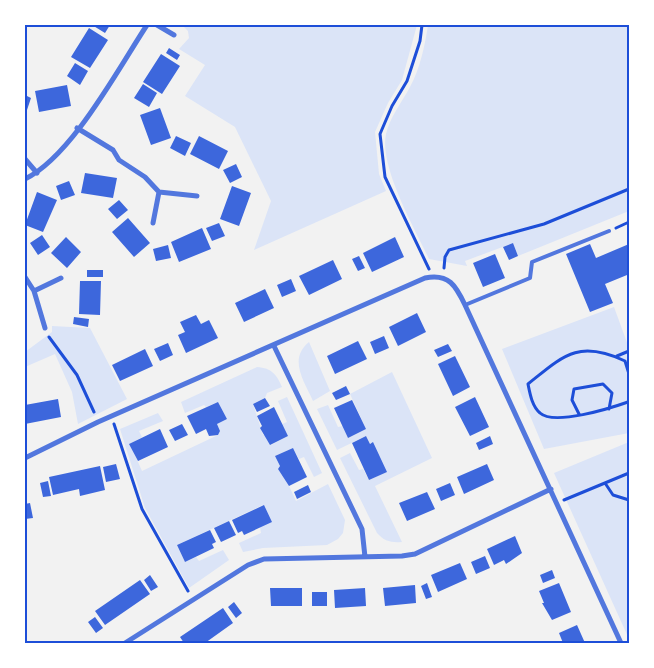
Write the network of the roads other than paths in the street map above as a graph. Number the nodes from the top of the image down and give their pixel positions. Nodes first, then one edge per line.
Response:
1 (147, 25) edge
2 (157, 25) edge
3 (174, 35) dead end
4 (77, 128) junction
5 (25, 159) edge
6 (37, 173) junction
7 (25, 179) edge
8 (159, 192) junction
9 (196, 196) dead end
10 (153, 223) dead end
11 (609, 231) dead end
12 (25, 277) edge
13 (61, 278) dead end
14 (34, 291) junction
15 (465, 305) junction
16 (45, 328) road end
17 (274, 346) junction
18 (25, 458) edge
19 (551, 489) junction
20 (365, 557) junction
21 (125, 643) edge
22 (621, 643) edge

1 - 4 street
2 - 3 street
4 - 6 street
4 - 8 street
5 - 6 street
6 - 7 street
8 - 9 street
8 - 10 street
11 - 15 lane
12 - 14 street
13 - 14 street
14 - 16 street
15 - 17 street
15 - 19 street
17 - 18 street
17 - 20 street
19 - 20 street
19 - 22 street
20 - 21 street

